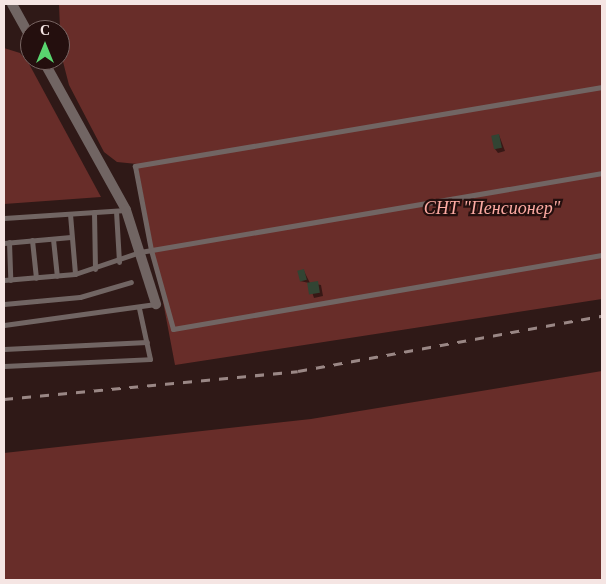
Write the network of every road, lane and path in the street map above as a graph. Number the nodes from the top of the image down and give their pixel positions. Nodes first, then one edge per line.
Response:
1 (12, 4) edge
2 (21, 20) edge
3 (48, 70) edge
4 (602, 87) edge
5 (602, 174) edge
6 (121, 210) junction
7 (94, 212) junction
8 (70, 214) junction
9 (4, 218) edge
10 (71, 237) junction
11 (53, 239) junction
12 (32, 240) junction
13 (7, 242) edge
14 (151, 250) junction
15 (140, 252) junction
16 (602, 255) edge
17 (118, 262) junction
18 (95, 269) junction
19 (75, 274) junction
20 (56, 276) junction
21 (36, 278) junction
22 (4, 280) edge
23 (10, 280) junction
24 (131, 282) dead end
25 (4, 304) edge
26 (156, 304) joint
27 (139, 308) junction
28 (4, 325) edge
29 (147, 342) junction
30 (4, 349) edge
31 (4, 366) edge

1 - 2 street
3 - 6 street
4 - 14 lane
5 - 14 lane
6 - 7 lane
6 - 15 street
6 - 17 lane
7 - 8 lane
7 - 18 lane
8 - 9 lane
8 - 10 lane
10 - 11 lane
10 - 19 lane
11 - 12 lane
11 - 20 lane
12 - 13 lane
12 - 21 lane
13 - 23 lane
14 - 15 lane
14 - 16 lane
15 - 17 lane
15 - 26 street
17 - 18 lane
18 - 19 lane
19 - 20 lane
20 - 21 lane
21 - 23 lane
22 - 23 lane
24 - 25 lane
26 - 27 lane
27 - 28 lane
27 - 29 lane
29 - 30 lane
29 - 31 lane

